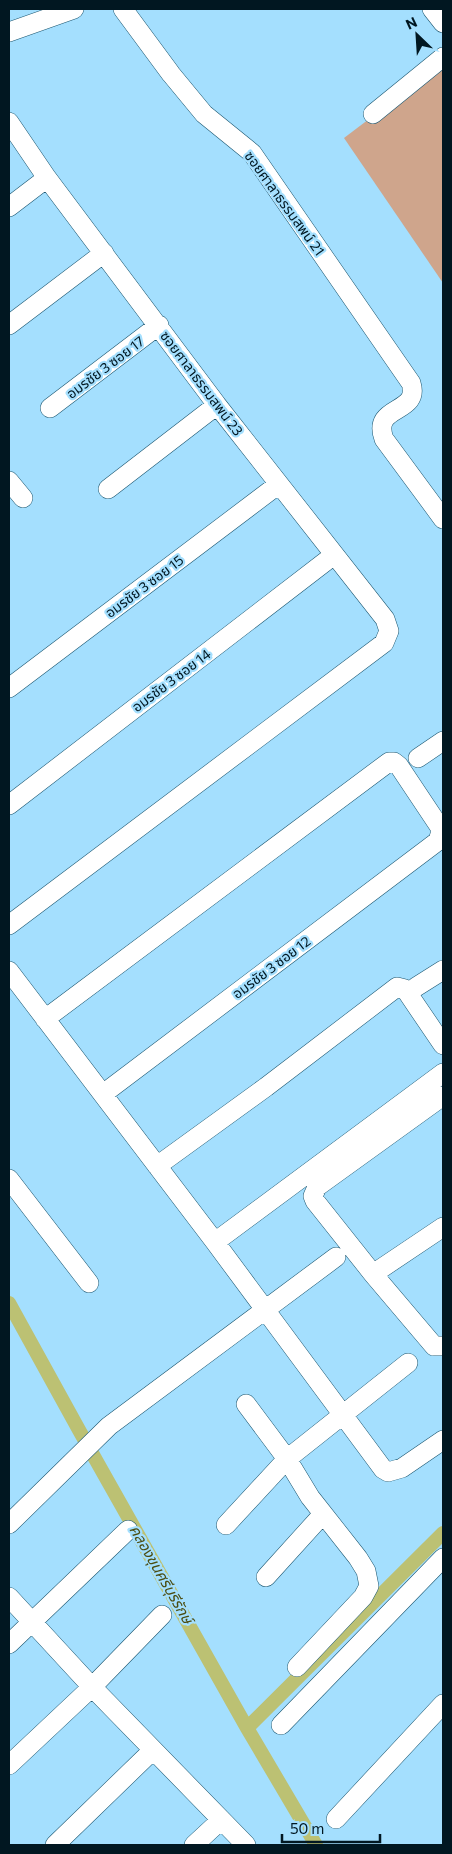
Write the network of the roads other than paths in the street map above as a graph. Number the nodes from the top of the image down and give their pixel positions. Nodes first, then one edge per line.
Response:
1 (74, 9) edge
2 (123, 9) edge
3 (432, 9) edge
4 (443, 23) edge
5 (9, 32) edge
6 (443, 57) edge
7 (373, 114) dead end
8 (9, 122) edge
9 (47, 178) junction
10 (9, 207) edge
11 (104, 253) junction
12 (159, 325) junction
13 (9, 326) edge
14 (217, 405) junction
15 (50, 408) dead end
16 (9, 481) edge
17 (279, 484) junction
18 (108, 489) dead end
19 (23, 498) dead end
20 (443, 519) edge
21 (334, 556) junction
22 (9, 688) edge
23 (443, 741) edge
24 (418, 758) dead end
25 (9, 805) edge
26 (9, 925) edge
27 (443, 970) edge
28 (9, 972) edge
29 (416, 987) dead end
30 (45, 1019) junction
31 (443, 1045) edge
32 (443, 1073) edge
33 (103, 1094) junction
34 (443, 1096) edge
35 (157, 1166) junction
36 (9, 1179) edge
37 (443, 1227) edge
38 (215, 1242) junction
39 (336, 1257) dead end
40 (373, 1274) junction
41 (89, 1283) dead end
42 (265, 1310) junction
43 (443, 1346) edge
44 (408, 1363) dead end
45 (246, 1404) dead end
46 (345, 1415) junction
47 (443, 1440) edge
48 (287, 1460) junction
49 (323, 1514) junction
50 (9, 1524) edge
51 (226, 1525) dead end
52 (128, 1530) dead end
53 (440, 1568) edge
54 (266, 1577) dead end
55 (9, 1597) edge
56 (162, 1615) dead end
57 (32, 1621) junction
58 (9, 1644) edge
59 (298, 1667) dead end
60 (92, 1686) junction
61 (443, 1704) edge
62 (281, 1725) dead end
63 (153, 1750) junction
64 (9, 1765) edge
65 (336, 1819) dead end
66 (221, 1820) junction
67 (55, 1845) edge
68 (194, 1845) edge
69 (246, 1845) edge

1 - 5 street
2 - 20 street, ซอยศาลาธรรมสพน์ 21
3 - 4 street
6 - 7 street
8 - 9 street, ซอยศาลาธรรมสพน์ 23
9 - 10 street
9 - 11 street, ซอยศาลาธรรมสพน์ 23
11 - 12 street, ซอยศาลาธรรมสพน์ 23
11 - 13 street
12 - 14 street, ซอยศาลาธรรมสพน์ 23
12 - 15 street, อมรชัย 3 ซอย 17
14 - 17 street, ซอยศาลาธรรมสพน์ 23
14 - 18 street
16 - 19 street
17 - 21 street, ซอยศาลาธรรมสพน์ 23
17 - 22 street, อมรชัย 3 ซอย 15
21 - 25 street, อมรชัย 3 ซอย 14
21 - 26 street, ซอยศาลาธรรมสพน์ 23
23 - 24 street
27 - 29 street
28 - 30 street
30 - 33 street
30 - 33 street, อมรชัย 3 ซอย 12
31 - 35 street
32 - 38 street
33 - 35 street
34 - 40 street
35 - 38 street
36 - 41 street
37 - 40 street
38 - 42 street
39 - 42 street
40 - 43 street
42 - 46 street
42 - 50 street
44 - 46 street
45 - 48 street
46 - 47 street
46 - 48 street
48 - 49 street
48 - 51 street
49 - 54 street
49 - 59 street
52 - 57 street
53 - 62 street
55 - 57 street
56 - 60 street
57 - 58 street
57 - 60 street
60 - 63 street
60 - 64 street
61 - 65 street
63 - 66 street
63 - 67 street
66 - 68 street
66 - 69 street

